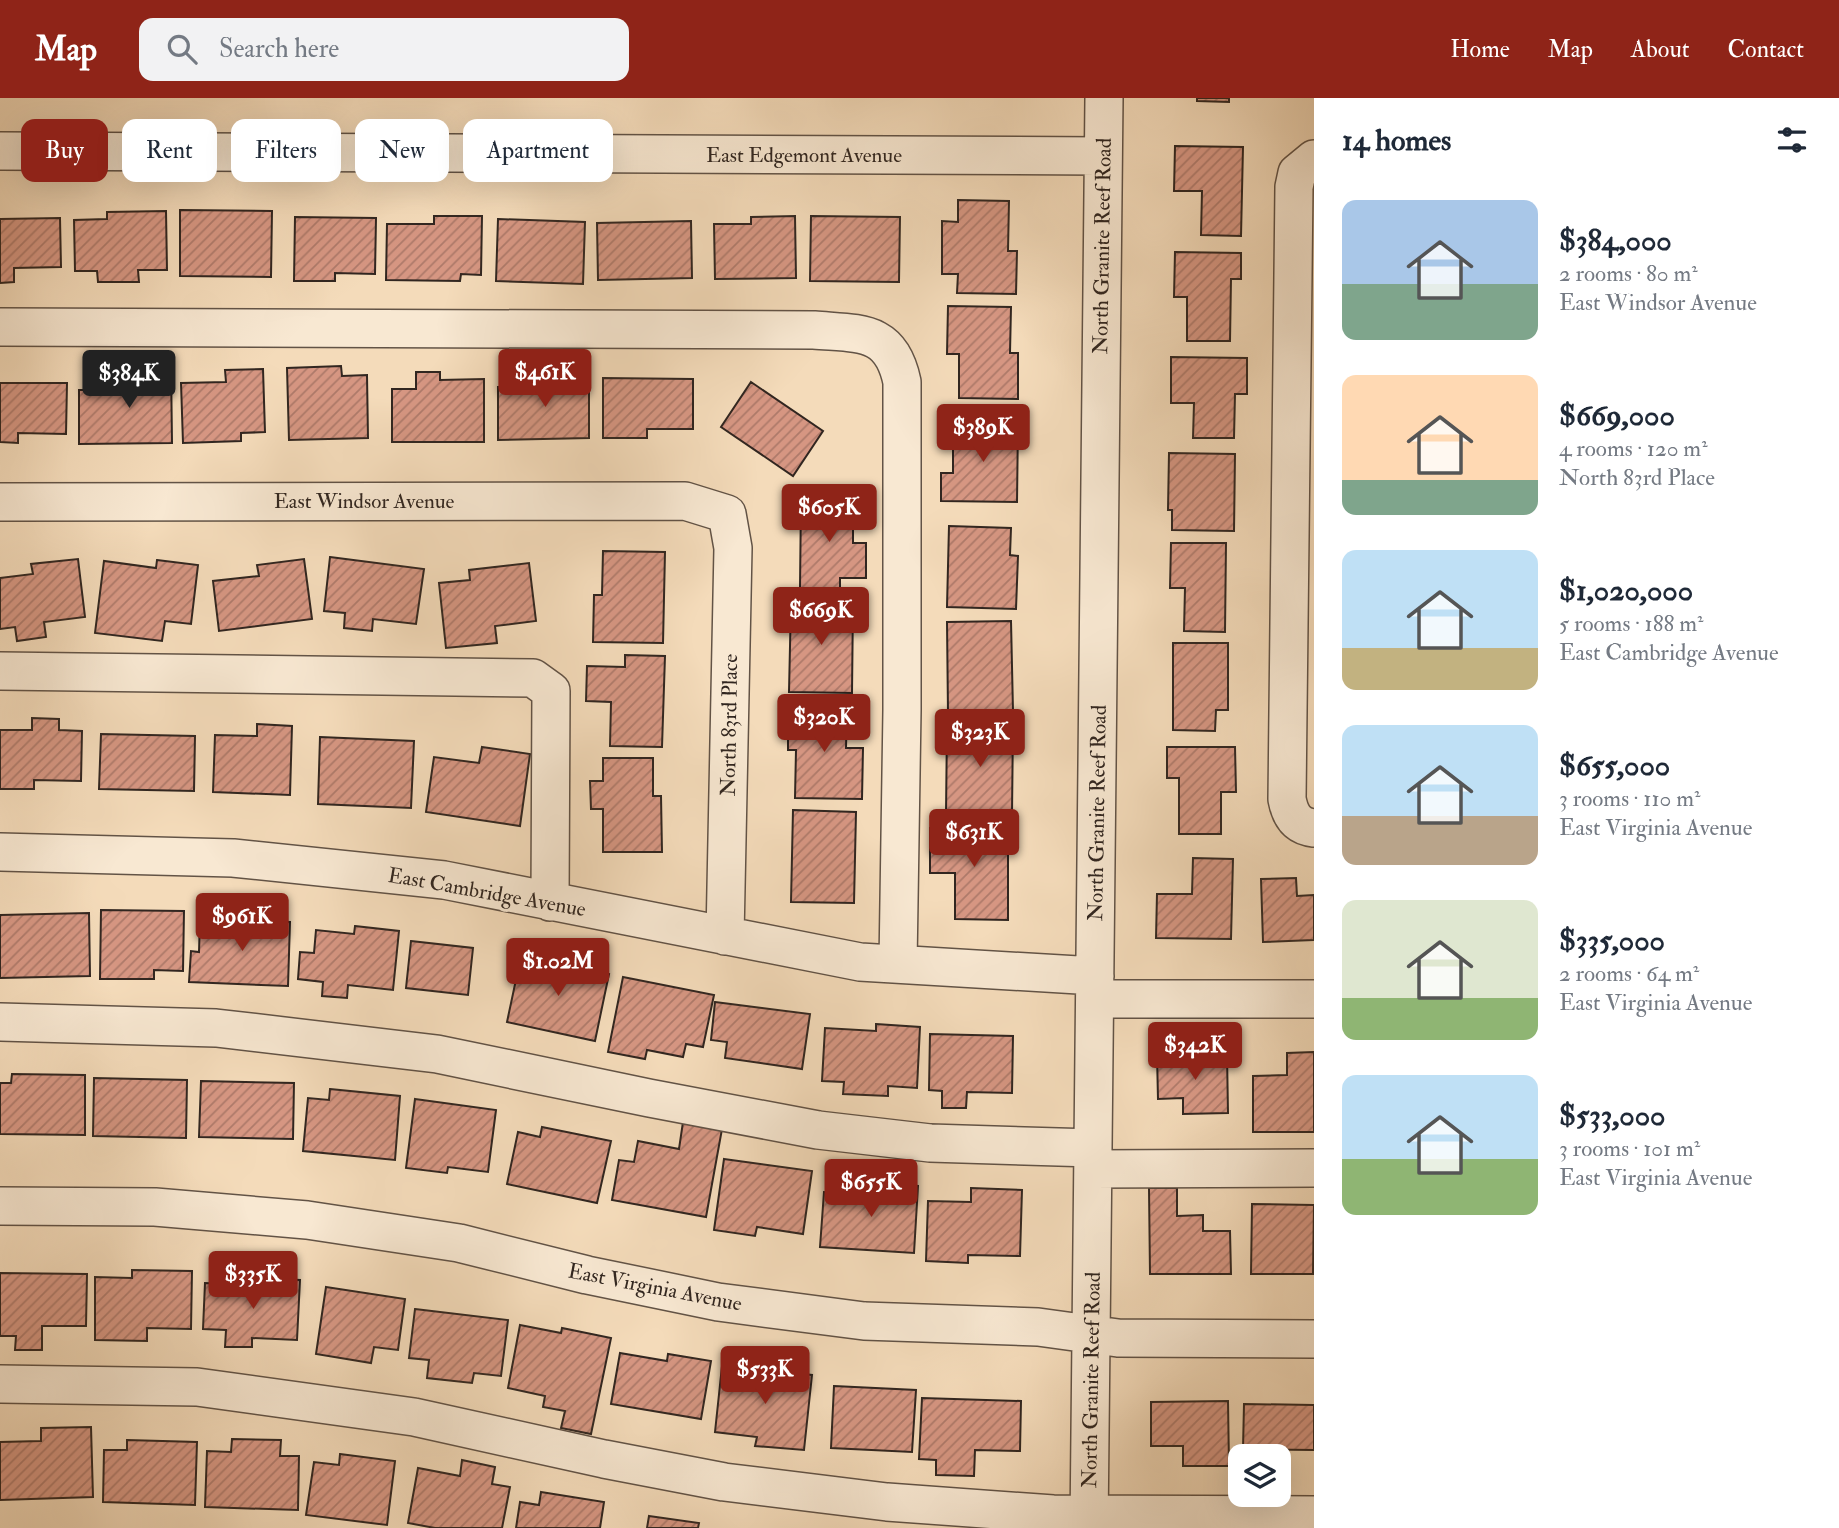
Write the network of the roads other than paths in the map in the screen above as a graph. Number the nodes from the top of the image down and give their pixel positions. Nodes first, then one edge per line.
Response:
1 (1104, 98) edge
2 (0, 151) edge
3 (1103, 156) junction
4 (1314, 159) edge
5 (0, 327) edge
6 (0, 502) edge
7 (727, 514) joint
8 (0, 671) edge
9 (1314, 828) edge
10 (0, 852) edge
11 (550, 901) junction
12 (724, 936) junction
13 (898, 964) junction
14 (1095, 988) junction
15 (1314, 999) edge
16 (0, 1022) edge
17 (1093, 1158) junction
18 (1314, 1168) edge
19 (0, 1206) edge
20 (1091, 1336) junction
21 (1314, 1339) edge
22 (0, 1384) edge
23 (1314, 1515) edge
24 (1089, 1521) edge

1 - 3 street, North Granite Reef Road
2 - 3 street, East Edgemont Avenue
3 - 14 street, North Granite Reef Road
4 - 9 street
5 - 13 street
6 - 7 street, East Windsor Avenue
7 - 12 street, North 83rd Place
8 - 11 street
10 - 11 street, East Cambridge Avenue
11 - 12 street, East Cambridge Avenue
12 - 13 street, East Cambridge Avenue
13 - 14 street, East Cambridge Avenue
14 - 15 street, East Cambridge Avenue
14 - 17 street, North Granite Reef Road
16 - 17 street
17 - 18 street
17 - 20 street, North Granite Reef Road
19 - 20 street, East Virginia Avenue
20 - 21 street, East Virginia Avenue
20 - 24 street, North Granite Reef Road
22 - 24 street
23 - 24 street

